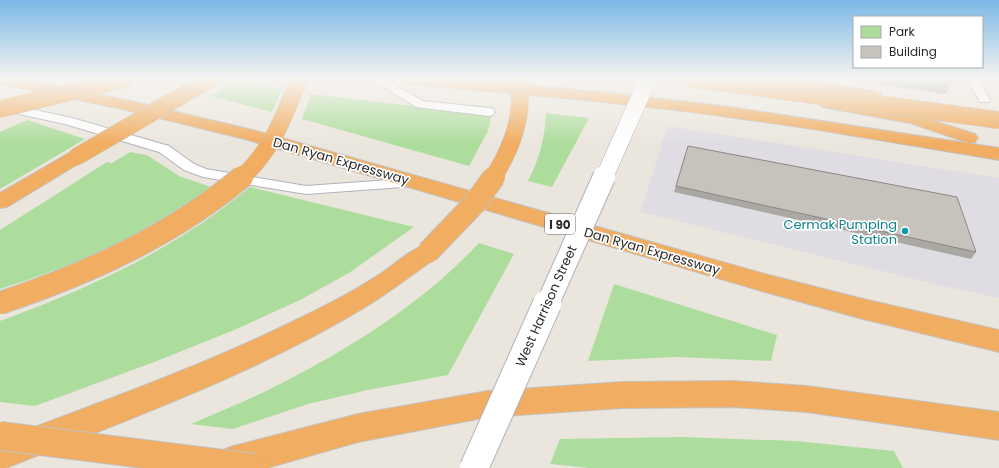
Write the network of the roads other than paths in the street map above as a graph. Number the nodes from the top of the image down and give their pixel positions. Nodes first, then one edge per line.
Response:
1 (31, 101) edge
2 (43, 101) edge
3 (107, 101) edge
4 (172, 101) edge
5 (290, 101) edge
6 (415, 101) edge
7 (519, 101) edge
8 (636, 101) edge
9 (638, 101) edge
10 (809, 101) edge
11 (856, 101) edge
12 (900, 101) edge
13 (0, 108) edge
14 (489, 112) dead end
15 (0, 119) edge
16 (999, 120) edge
17 (999, 148) edge
18 (999, 154) edge
19 (417, 182) junction
20 (0, 202) edge
21 (0, 303) edge
22 (999, 341) edge
23 (999, 426) edge
24 (0, 436) edge
25 (0, 454) edge
26 (214, 468) edge
27 (255, 468) edge
28 (474, 468) edge

1 - 13 highway, bridge
2 - 15 highway, bridge
3 - 19 highway, Dan Ryan Expressway / I 90
4 - 20 highway, bridge
5 - 21 highway, bridge
6 - 14 lane
7 - 25 highway, bridge
8 - 18 highway
9 - 28 main road, West Harrison Street, bridge
10 - 17 highway
11 - 16 highway, bridge
12 - 16 highway, bridge
13 - 19 lane
19 - 22 highway, Dan Ryan Expressway / I 90
23 - 26 highway
24 - 27 highway, bridge

